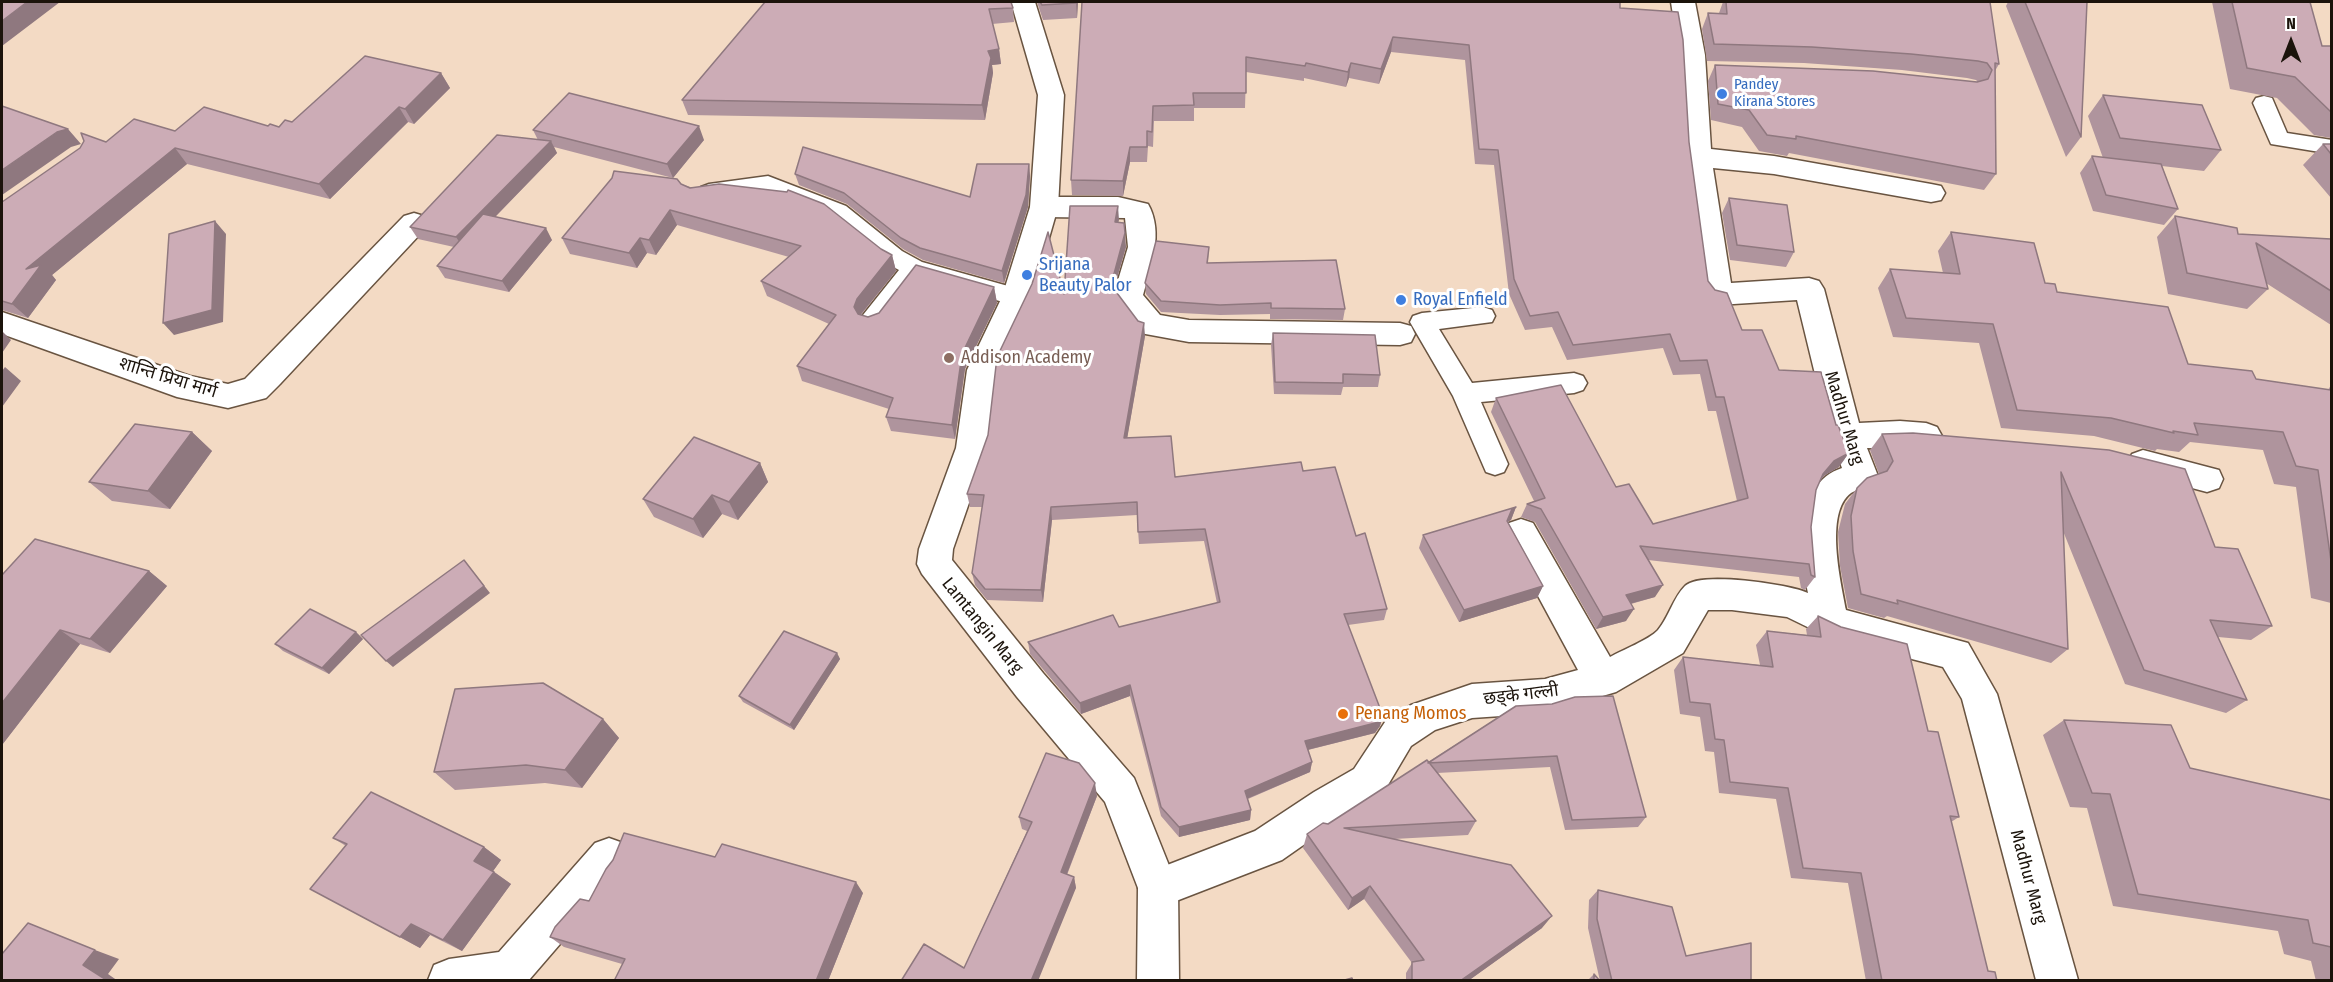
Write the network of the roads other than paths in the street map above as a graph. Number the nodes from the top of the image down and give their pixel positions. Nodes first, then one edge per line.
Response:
1 (1023, 2) edge
2 (1683, 2) edge
3 (2264, 103) edge
4 (2331, 147) edge
5 (1698, 157) junction
6 (1930, 193) dead end
7 (696, 194) edge
8 (1044, 207) junction
9 (414, 223) edge
10 (914, 268) junction
11 (1017, 297) junction
12 (1483, 316) dead end
13 (872, 321) edge
14 (2, 323) edge
15 (1429, 333) junction
16 (1400, 334) joint
17 (1574, 383) dead end
18 (1466, 394) junction
19 (1846, 436) junction
20 (1953, 438) edge
21 (2115, 457) edge
22 (1495, 464) dead end
23 (2207, 479) dead end
24 (1521, 533) dead end
25 (1830, 622) junction
26 (1603, 680) junction
27 (609, 856) dead end
28 (1158, 888) junction
29 (449, 981) edge
30 (1158, 981) edge
31 (2057, 981) edge

1 - 8 street, Lamtangin Marg
2 - 5 street, Madhur Marg
3 - 4 lane
5 - 6 street
5 - 19 street, Madhur Marg
7 - 10 lane
8 - 11 street, Lamtangin Marg
8 - 16 street
9 - 14 street, शान्ति प्रिया मार्ग
10 - 11 lane
10 - 13 lane
11 - 28 street, Lamtangin Marg
12 - 15 lane
15 - 16 lane
15 - 18 lane
17 - 18 lane
18 - 22 lane
19 - 20 street
19 - 25 street, Madhur Marg
21 - 23 street
24 - 26 street
25 - 26 street, छड्के गल्ली
25 - 31 street, Madhur Marg
26 - 28 street, छड्के गल्ली
27 - 29 street
28 - 30 street, Lamtangin Marg

